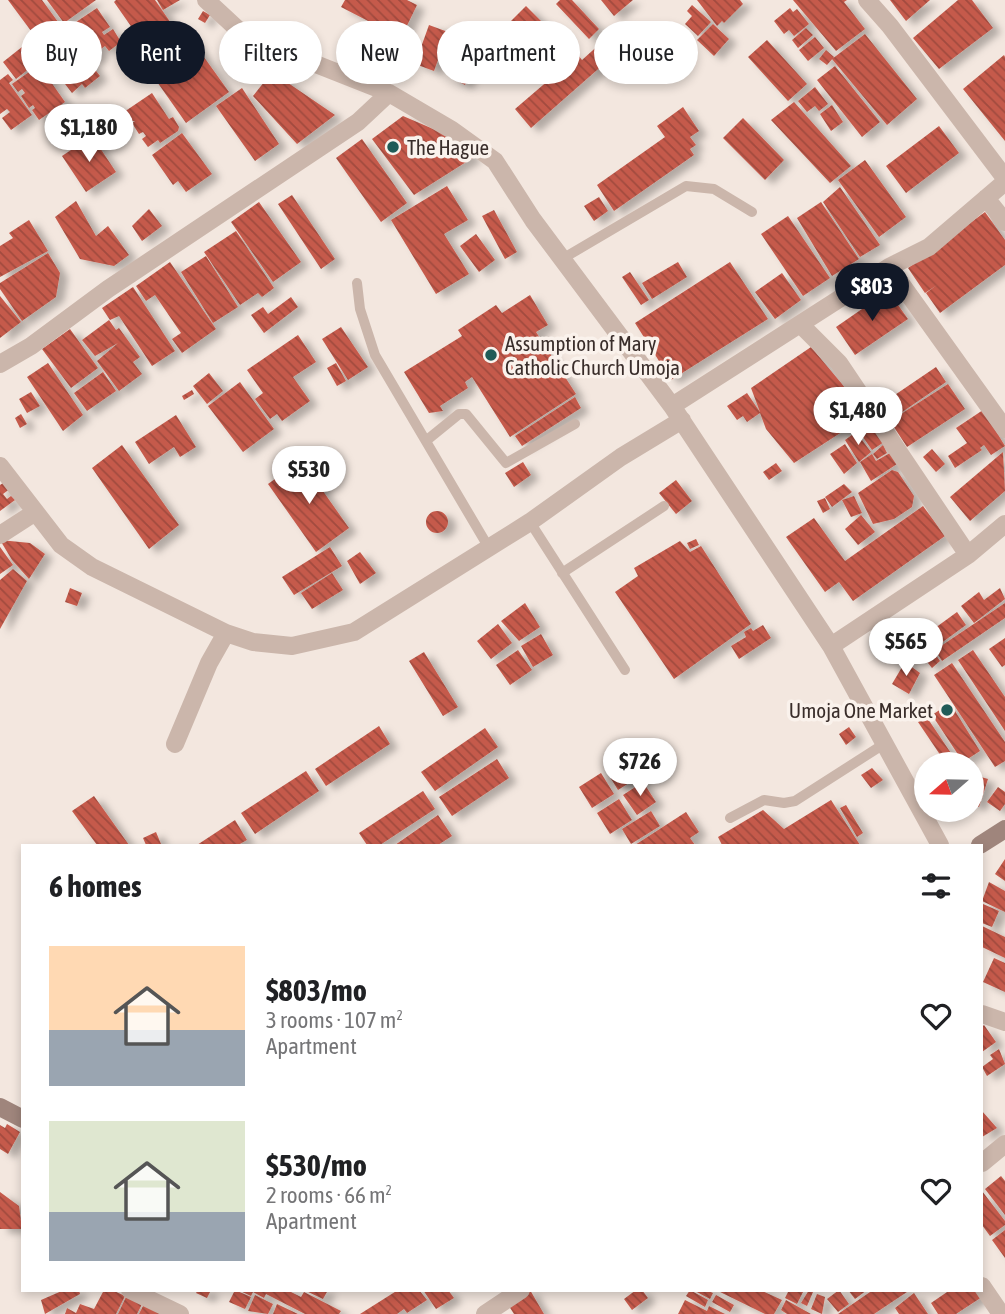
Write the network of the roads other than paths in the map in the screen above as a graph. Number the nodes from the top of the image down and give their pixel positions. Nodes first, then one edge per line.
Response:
1 (206, 0) edge
2 (867, 0) edge
3 (388, 93) junction
4 (1005, 180) edge
5 (986, 198) junction
6 (752, 212) dead end
7 (1005, 222) edge
8 (562, 259) junction
9 (889, 267) junction
10 (357, 283) dead end
11 (800, 324) junction
12 (0, 364) edge
13 (677, 413) junction
14 (575, 424) dead end
15 (1005, 429) edge
16 (426, 440) junction
17 (0, 466) edge
18 (664, 506) dead end
19 (34, 513) junction
20 (530, 522) junction
21 (1005, 524) edge
22 (0, 535) edge
23 (489, 548) junction
24 (968, 555) junction
25 (562, 572) junction
26 (226, 633) junction
27 (831, 646) junction
28 (625, 670) dead end
29 (175, 744) dead end
30 (884, 744) junction
31 (730, 818) dead end
32 (1005, 829) edge
33 (939, 844) edge
34 (982, 844) edge
35 (983, 1014) edge
36 (1005, 1022) edge
37 (0, 1107) edge
38 (21, 1118) edge
39 (1005, 1144) edge
40 (983, 1162) edge
41 (983, 1287) edge
42 (134, 1292) edge
43 (518, 1292) edge
44 (180, 1314) edge
45 (485, 1314) edge
46 (1001, 1314) edge

1 - 3 street
2 - 4 street
3 - 8 street
3 - 12 street
4 - 5 street
5 - 7 street
5 - 9 street
6 - 8 lane
8 - 13 street
9 - 11 street
9 - 15 street
10 - 16 lane
11 - 13 street
11 - 24 street
13 - 20 street
13 - 27 street
14 - 16 lane
16 - 23 lane
17 - 19 street
18 - 25 lane
19 - 22 street
19 - 26 street
20 - 23 street
20 - 25 lane
21 - 24 street
23 - 26 street
24 - 27 street
25 - 28 lane
26 - 29 street
27 - 30 street
30 - 31 lane
30 - 33 street
32 - 34 street
35 - 36 street
37 - 38 street
39 - 40 street
41 - 46 street
42 - 44 street
43 - 45 street

